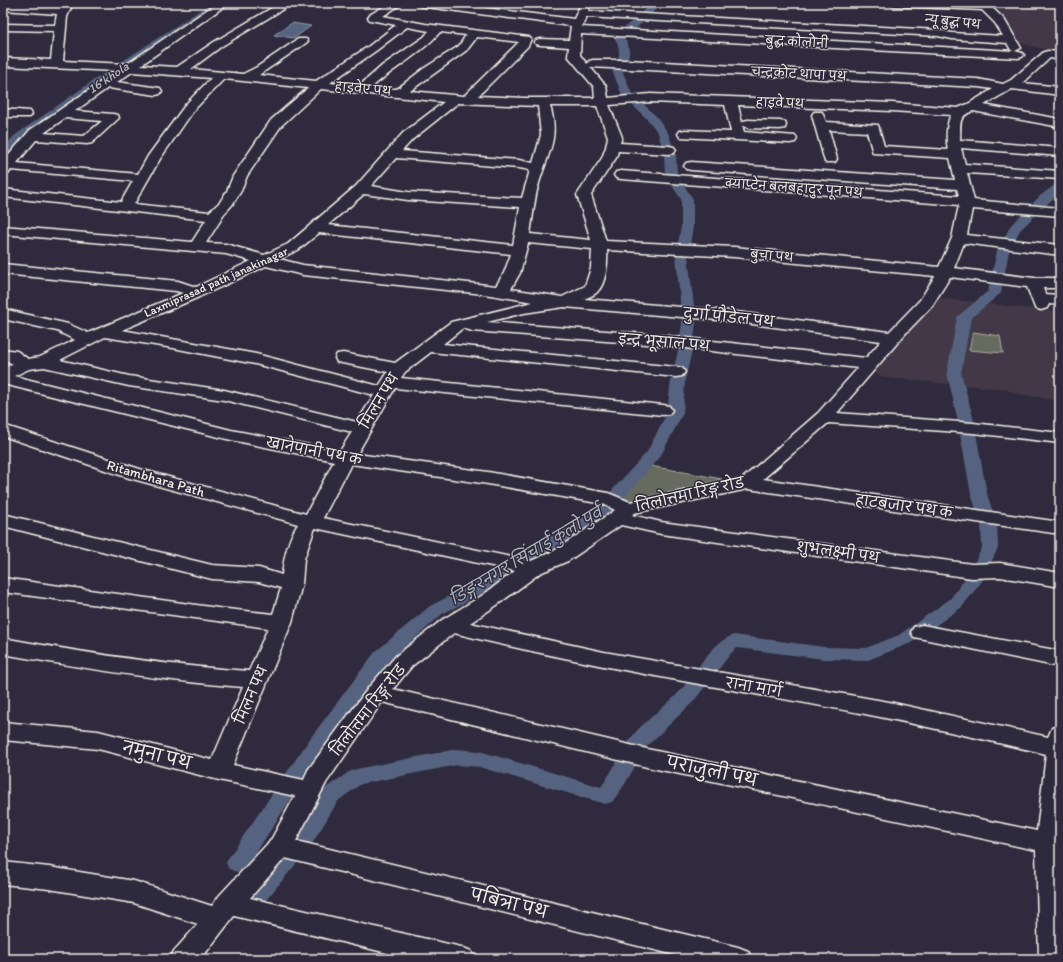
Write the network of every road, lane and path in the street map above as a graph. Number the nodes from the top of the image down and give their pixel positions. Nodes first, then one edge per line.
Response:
1 (224, 3) edge
2 (288, 3) edge
3 (380, 3) edge
4 (419, 3) edge
5 (893, 3) edge
6 (395, 4) edge
7 (983, 5) edge
8 (3, 6) edge
9 (66, 7) edge
10 (581, 16) edge
11 (404, 24) junction
12 (3, 27) edge
13 (60, 28) junction
14 (437, 28) junction
15 (474, 33) junction
16 (1010, 40) junction
17 (302, 41) dead end
18 (540, 42) dead end
19 (574, 44) junction
20 (1018, 55) junction
21 (1060, 56) edge
22 (3, 62) edge
23 (1038, 63) junction
24 (57, 64) junction
25 (594, 64) dead end
26 (127, 69) junction
27 (180, 71) junction
28 (1025, 75) junction
29 (220, 76) junction
30 (244, 78) junction
31 (1060, 81) edge
32 (106, 84) junction
33 (318, 85) junction
34 (1008, 86) junction
35 (362, 89) junction
36 (156, 91) dead end
37 (1060, 91) edge
38 (401, 92) junction
39 (462, 99) junction
40 (731, 101) junction
41 (543, 102) junction
42 (602, 102) junction
43 (815, 104) junction
44 (965, 110) junction
45 (3, 113) edge
46 (26, 114) dead end
47 (61, 114) junction
48 (1060, 123) edge
49 (780, 125) dead end
50 (822, 126) junction
51 (737, 130) junction
52 (685, 134) dead end
53 (32, 136) junction
54 (790, 139) dead end
55 (613, 147) junction
56 (668, 150) dead end
57 (1059, 152) edge
58 (393, 154) junction
59 (830, 159) dead end
60 (691, 166) dead end
61 (5, 168) edge
62 (538, 168) junction
63 (621, 175) dead end
64 (1060, 175) edge
65 (961, 176) junction
66 (140, 178) junction
67 (361, 189) junction
68 (3, 193) edge
69 (528, 203) junction
70 (125, 207) junction
71 (1060, 212) edge
72 (214, 217) junction
73 (314, 228) junction
74 (3, 230) edge
75 (959, 238) junction
76 (520, 244) junction
77 (599, 245) junction
78 (196, 246) junction
79 (1060, 250) edge
80 (265, 261) junction
81 (3, 269) edge
82 (945, 272) junction
83 (1060, 283) edge
84 (197, 292) junction
85 (501, 292) junction
86 (1035, 292) junction
87 (1060, 300) edge
88 (564, 302) junction
89 (3, 314) edge
90 (457, 325) junction
91 (103, 332) junction
92 (894, 338) junction
93 (84, 342) junction
94 (426, 347) junction
95 (3, 354) edge
96 (343, 358) dead end
97 (44, 362) junction
98 (25, 364) junction
99 (871, 364) junction
100 (676, 372) dead end
101 (3, 375) edge
102 (3, 379) edge
103 (390, 381) junction
104 (663, 410) dead end
105 (824, 417) junction
106 (362, 428) junction
107 (3, 430) edge
108 (1060, 438) edge
109 (344, 458) junction
110 (748, 483) junction
111 (623, 513) junction
112 (3, 520) edge
113 (310, 521) junction
114 (1060, 528) edge
115 (532, 568) junction
116 (1060, 580) edge
117 (292, 584) junction
118 (3, 585) edge
119 (281, 622) junction
120 (450, 625) junction
121 (922, 632) dead end
122 (3, 646) edge
123 (1060, 659) edge
124 (258, 680) junction
125 (377, 693) junction
126 (3, 731) edge
127 (1059, 743) edge
128 (219, 771) junction
129 (308, 790) junction
130 (1048, 843) junction
131 (281, 848) junction
132 (3, 873) edge
133 (223, 912) junction
134 (184, 959) edge
135 (462, 959) edge
136 (738, 959) edge
137 (1053, 959) edge

1 - 26 street
2 - 27 street
3 - 6 street
4 - 10 street
5 - 7 street
6 - 11 street
7 - 16 street
8 - 9 street
9 - 13 street
10 - 16 street, न्यू बुद्ध पथ
10 - 19 street
10 - 20 street, बुद्ध कोलोनी
11 - 14 street
11 - 33 street
12 - 13 street
13 - 24 street
14 - 15 street
14 - 35 street
15 - 38 street
15 - 39 street, Laxmiprasad path janakinagar
16 - 20 street
17 - 30 street
18 - 19 street
19 - 42 street
20 - 23 street, बुद्ध कोलोनी
21 - 23 street
22 - 24 street, हाइवेए पथ
23 - 28 street
24 - 26 street, हाइवेए पथ
25 - 34 street, चन्द्रकोट थापा पथ
26 - 27 street, हाइवेए पथ
26 - 32 street
27 - 29 street, हाइवेए पथ
28 - 31 street
28 - 34 street
29 - 30 street, हाइवेए पथ
29 - 66 street
30 - 33 street, हाइवेए पथ
32 - 36 street
32 - 47 street
33 - 35 street, हाइवेए पथ
33 - 72 street
34 - 37 street, चन्द्रकोट थापा पथ
34 - 44 street
35 - 38 street, हाइवेए पथ
38 - 39 street, हाइवेए पथ
39 - 41 street, हाइवेए पथ
39 - 58 street, Laxmiprasad path janakinagar
40 - 42 street, हाइवे पथ
40 - 43 street, हाइवे पथ
40 - 51 street
41 - 42 street, हाइवेए पथ
41 - 62 street
42 - 55 street
43 - 44 street, हाइवे पथ
43 - 50 street
44 - 48 street, हाइवे पथ
44 - 65 street, तिलोत्तमा रिङ्ग रोड
45 - 46 street
47 - 53 street
47 - 53 street
49 - 51 street
50 - 59 street
50 - 65 street
51 - 52 street
51 - 54 street
53 - 61 street
55 - 56 street
55 - 77 street, मिलन पथ
57 - 65 street
58 - 62 street
58 - 67 street, Laxmiprasad path janakinagar
60 - 65 street
61 - 66 street
62 - 69 street
63 - 65 street, क्याप्टेन बलबहादुर पून पथ
64 - 65 street
65 - 71 street
65 - 75 street, तिलोत्तमा रिङ्ग रोड
66 - 70 street
67 - 69 street
67 - 73 street, Laxmiprasad path janakinagar
68 - 70 street
69 - 76 street
70 - 72 street
72 - 78 street
73 - 76 street, बुचा पथ
73 - 80 street, Laxmiprasad path janakinagar
74 - 78 street
75 - 79 street
75 - 82 street, तिलोत्तमा रिङ्ग रोड
76 - 77 street, बुचा पथ
76 - 85 street
77 - 82 street, बुचा पथ
77 - 88 street, मिलन पथ
78 - 80 street
80 - 84 street, Laxmiprasad path janakinagar
80 - 85 street
81 - 84 street
82 - 86 street, बुचा पथ
82 - 92 street, तिलोत्तमा रिङ्ग रोड
83 - 86 street
84 - 91 street, Laxmiprasad path janakinagar
85 - 88 street
86 - 87 street
88 - 90 street, मिलन पथ
88 - 92 street, दुर्गा पौडेल पथ
89 - 93 street
90 - 94 street, मिलन पथ
90 - 99 street, इन्द्र भूसाल पथ
91 - 93 street, Laxmiprasad path janakinagar
91 - 103 street
92 - 99 street, तिलोत्तमा रिङ्ग रोड
93 - 97 street, Laxmiprasad path janakinagar
94 - 100 street
94 - 103 street, मिलन पथ
95 - 98 street
96 - 103 street
97 - 98 street, Laxmiprasad path janakinagar
97 - 106 street
98 - 101 street, Laxmiprasad path janakinagar
99 - 105 street, तिलोत्तमा रिङ्ग रोड
102 - 109 street, खानेपानी पथ क
103 - 104 street
103 - 106 street, मिलन पथ
105 - 108 street
105 - 110 street, तिलोत्तमा रिङ्ग रोड
106 - 109 street, मिलन पथ
107 - 113 street, Ritambhara Path
109 - 111 street, खानेपानी पथ क
109 - 113 street, मिलन पथ
110 - 111 street, तिलोत्तमा रिङ्ग रोड
110 - 114 street, हाटबजार पथ क
111 - 115 street, तिलोत्तमा रिङ्ग रोड
111 - 116 street, शुभलक्ष्मी पथ
112 - 117 street
113 - 115 street, Ritambhara Path
113 - 117 street, मिलन पथ
115 - 120 street, तिलोत्तमा रिङ्ग रोड
117 - 119 street, मिलन पथ
118 - 119 street
119 - 124 street, मिलन पथ
120 - 125 street, तिलोत्तमा रिङ्ग रोड
120 - 127 street, राना मार्ग
121 - 123 street
122 - 124 street
124 - 128 street, मिलन पथ
125 - 129 street, तिलोत्तमा रिङ्ग रोड
125 - 130 street, पराजुली पथ
126 - 128 street, नमुना पथ
127 - 130 street
128 - 129 street, नमुना पथ
129 - 131 street, तिलोत्तमा रिङ्ग रोड
130 - 137 street
131 - 133 street, तिलोत्तमा रिङ्ग रोड
131 - 136 street, पबित्रा पथ
132 - 133 street
133 - 134 street, तिलोत्तमा रिङ्ग रोड
133 - 135 street

